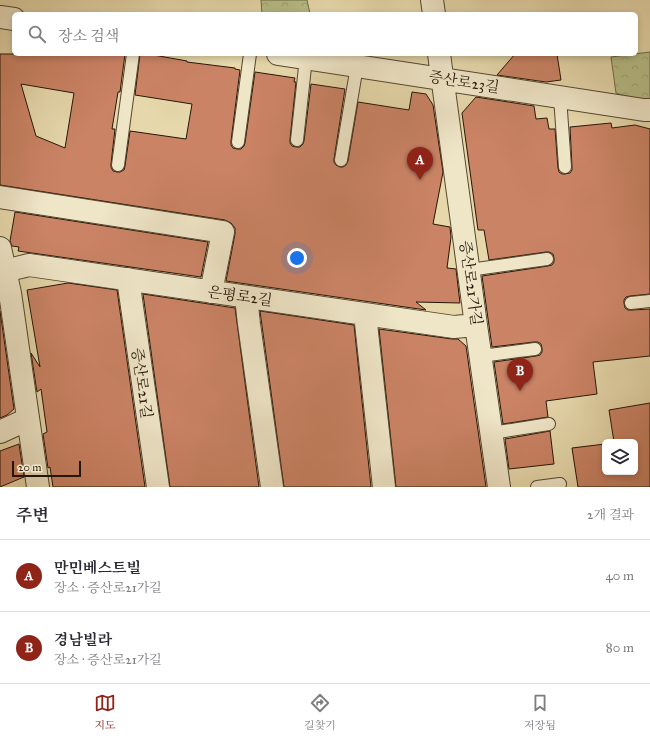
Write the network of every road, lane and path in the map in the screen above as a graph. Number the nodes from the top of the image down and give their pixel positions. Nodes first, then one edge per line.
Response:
1 (432, 0) edge
2 (434, 12) edge
3 (0, 17) edge
4 (12, 19) edge
5 (133, 56) edge
6 (250, 56) edge
7 (292, 56) edge
8 (440, 56) edge
9 (306, 58) junction
10 (357, 66) junction
11 (443, 79) junction
12 (560, 97) junction
13 (650, 110) edge
14 (297, 140) dead end
15 (238, 142) dead end
16 (341, 160) dead end
17 (118, 165) dead end
18 (565, 167) dead end
19 (0, 197) edge
20 (0, 248) edge
21 (546, 259) dead end
22 (469, 270) junction
23 (3, 271) edge
24 (128, 280) junction
25 (211, 292) junction
26 (246, 297) junction
27 (650, 301) edge
28 (631, 303) dead end
29 (365, 314) junction
30 (476, 325) junction
31 (535, 349) dead end
32 (481, 356) junction
33 (28, 419) junction
34 (549, 424) dead end
35 (0, 432) edge
36 (492, 432) junction
37 (560, 484) dead end
38 (32, 485) edge
39 (158, 487) edge
40 (272, 487) edge
41 (384, 487) edge
42 (499, 487) edge
43 (537, 487) edge

1 - 2 street
3 - 4 street
5 - 17 lane
6 - 15 lane
7 - 9 street, 증산로23길
8 - 11 street, 증산로21가길
9 - 10 street, 증산로23길
9 - 14 lane
10 - 11 street, 증산로23길
10 - 16 lane
11 - 12 street, 증산로23길
11 - 22 street, 증산로21가길
12 - 13 street, 증산로23길
12 - 18 lane
19 - 25 street
20 - 23 street
21 - 22 lane
22 - 30 street, 증산로21가길
23 - 24 street, 은평로2길
23 - 33 street
24 - 25 street, 은평로2길
24 - 39 street, 증산로21길
25 - 26 street, 은평로2길
26 - 29 street, 은평로2길
26 - 40 street
27 - 28 lane
29 - 30 street, 은평로2길
29 - 41 street
30 - 32 street, 증산로21가길
31 - 32 lane
32 - 36 street, 증산로21가길
33 - 35 street
33 - 38 street
34 - 36 lane
36 - 42 street, 증산로21가길
37 - 43 lane

